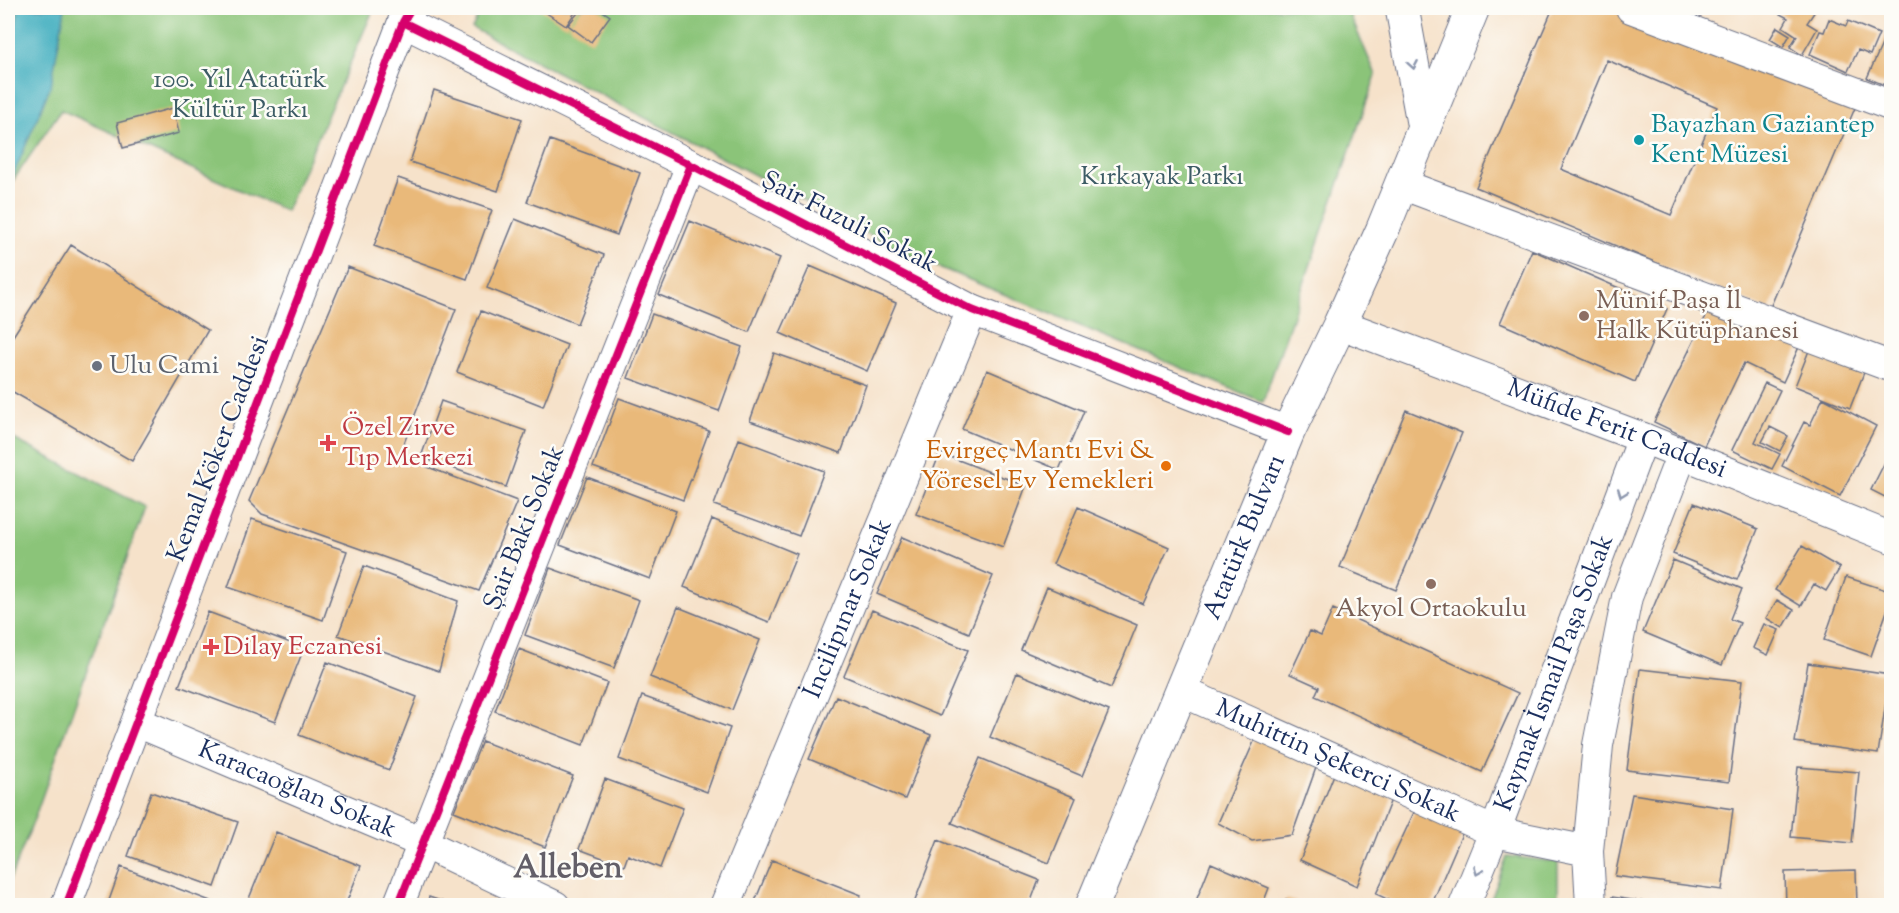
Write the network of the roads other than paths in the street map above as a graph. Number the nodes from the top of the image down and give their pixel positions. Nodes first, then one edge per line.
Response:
1 (1402, 8) edge
2 (1473, 8) edge
3 (1630, 8) edge
4 (407, 15) edge
5 (1892, 106) edge
6 (1424, 128) junction
7 (691, 165) junction
8 (1401, 184) junction
9 (972, 310) junction
10 (1340, 324) junction
11 (1892, 367) edge
12 (1288, 432) junction
13 (1643, 438) junction
14 (1682, 454) junction
15 (1892, 538) edge
16 (1181, 691) junction
17 (137, 722) junction
18 (1495, 832) junction
19 (423, 843) junction
20 (1588, 851) junction
21 (66, 906) edge
22 (398, 906) edge
23 (555, 906) edge
24 (725, 906) edge
25 (1092, 906) edge
26 (1464, 906) edge
27 (1592, 906) edge

1 -> 6 main road
2 - 6 main road, Atatürk Bulvarı
3 - 5 street
4 - 7 street, Şair Fuzuli Sokak
4 - 17 street, Kemal Köker Caddesi
6 - 8 main road, Atatürk Bulvarı
7 - 9 street, Şair Fuzuli Sokak
7 - 19 street, Şair Baki Sokak
8 - 10 main road, Atatürk Bulvarı
8 - 11 street
9 - 12 street, Şair Fuzuli Sokak
9 - 24 street, İncilipınar Sokak
10 - 12 main road, Atatürk Bulvarı
10 - 13 street, Müfide Ferit Caddesi
12 - 16 main road, Atatürk Bulvarı
13 - 14 street, Müfide Ferit Caddesi
13 -> 18 street, Kaymak İsmail Paşa Sokak
14 - 15 street, Müfide Ferit Caddesi
14 - 20 street
16 - 18 street, Muhittin Şekerci Sokak
16 - 25 main road, Atatürk Bulvarı
17 - 19 street, Karacaoğlan Sokak
17 - 21 street, Kemal Köker Caddesi
18 - 20 street, Muhittin Şekerci Sokak
18 -> 26 street, Kaymak İsmail Paşa Sokak
19 - 22 street, Şair Baki Sokak
19 - 23 street, Karacaoğlan Sokak
20 - 27 street

